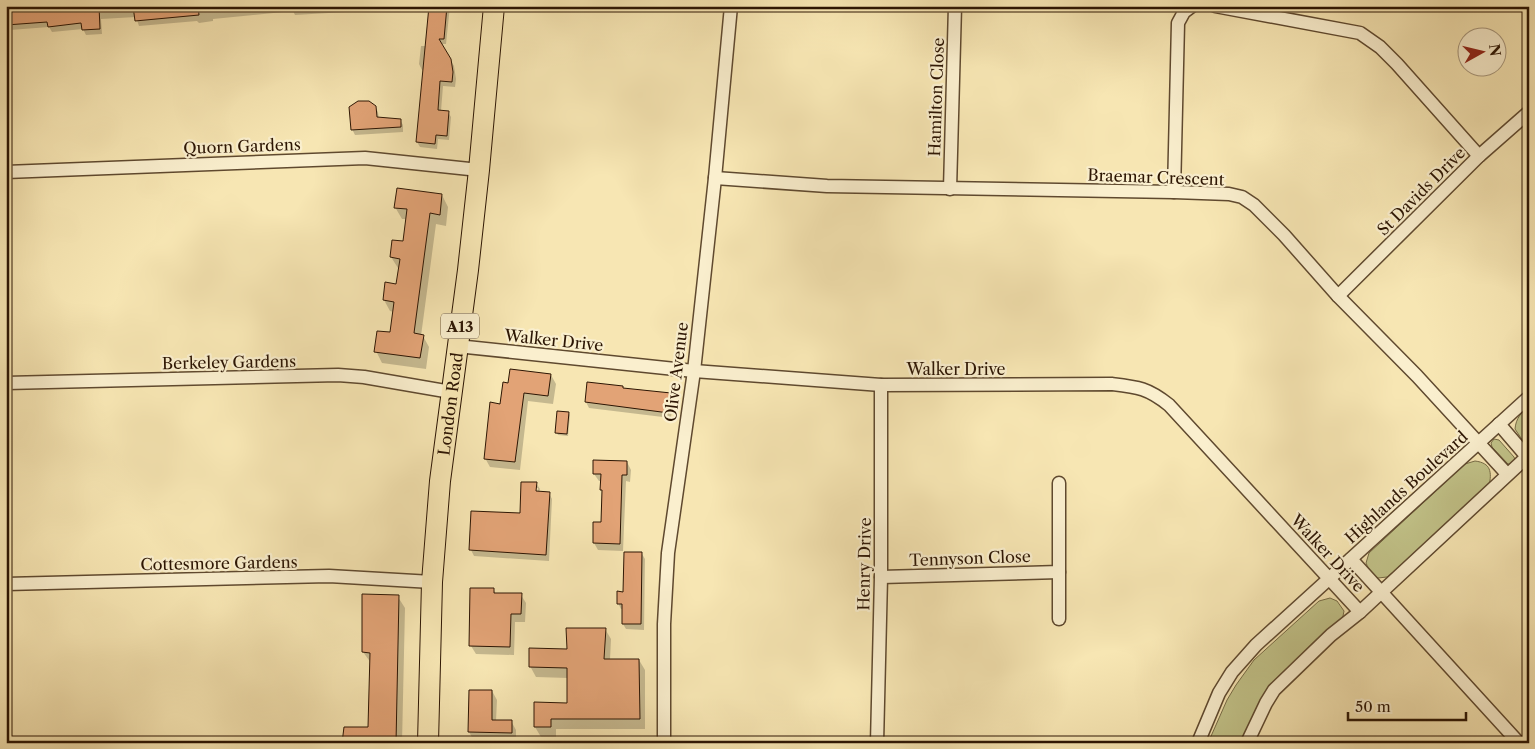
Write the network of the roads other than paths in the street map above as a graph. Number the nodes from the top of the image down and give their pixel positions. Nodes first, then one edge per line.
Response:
1 (494, 6) edge
2 (731, 6) edge
3 (955, 6) edge
4 (1192, 6) edge
5 (1215, 6) edge
6 (1529, 112) edge
7 (1479, 156) junction
8 (479, 170) junction
9 (6, 172) edge
10 (715, 178) junction
11 (950, 189) junction
12 (1174, 192) junction
13 (1338, 296) junction
14 (458, 346) junction
15 (694, 371) junction
16 (6, 384) edge
17 (881, 385) junction
18 (451, 392) junction
19 (1529, 397) edge
20 (1499, 424) junction
21 (1478, 443) junction
22 (1528, 457) edge
23 (1508, 474) junction
24 (1059, 483) dead end
25 (1351, 559) junction
26 (1059, 572) junction
27 (881, 577) junction
28 (1329, 578) junction
29 (432, 582) junction
30 (6, 584) edge
31 (1382, 591) junction
32 (1360, 612) junction
33 (1059, 619) dead end
34 (428, 743) edge
35 (664, 743) edge
36 (876, 743) edge
37 (1198, 743) edge
38 (1247, 743) edge
39 (1520, 743) edge

1 - 8 main road, London Road / A13
2 - 10 street, Olive Avenue
3 - 11 street, Hamilton Close
4 - 12 street
5 - 7 street
6 - 7 street, St Davids Drive
7 - 13 street, St Davids Drive
8 - 9 street, Quorn Gardens
8 - 14 main road, London Road / A13
10 - 11 street, Braemar Crescent
10 - 15 street, Olive Avenue
11 - 12 street, Braemar Crescent
12 - 13 street, Braemar Crescent
13 - 21 street, Braemar Crescent
14 - 15 street, Walker Drive
14 - 18 main road, London Road / A13
15 - 17 street, Walker Drive
15 - 35 street, Olive Avenue
16 - 18 street, Berkeley Gardens
17 - 27 street, Henry Drive
17 - 28 street, Walker Drive
18 - 29 main road, London Road / A13
19 - 20 street, Highlands Boulevard
20 - 21 street, Highlands Boulevard
20 - 22 street
21 - 23 street, Braemar Crescent
21 - 25 street, Highlands Boulevard
22 - 23 street
23 - 31 street
24 - 26 street
25 - 28 street, Highlands Boulevard
25 - 31 street
26 - 27 street, Tennyson Close
26 - 33 street
27 - 36 street, Henry Drive
28 - 32 street, Walker Drive
28 - 37 street, Highlands Boulevard
29 - 30 street, Cottesmore Gardens
29 - 34 main road, London Road / A13
31 - 32 street
31 - 39 street
32 - 38 street

